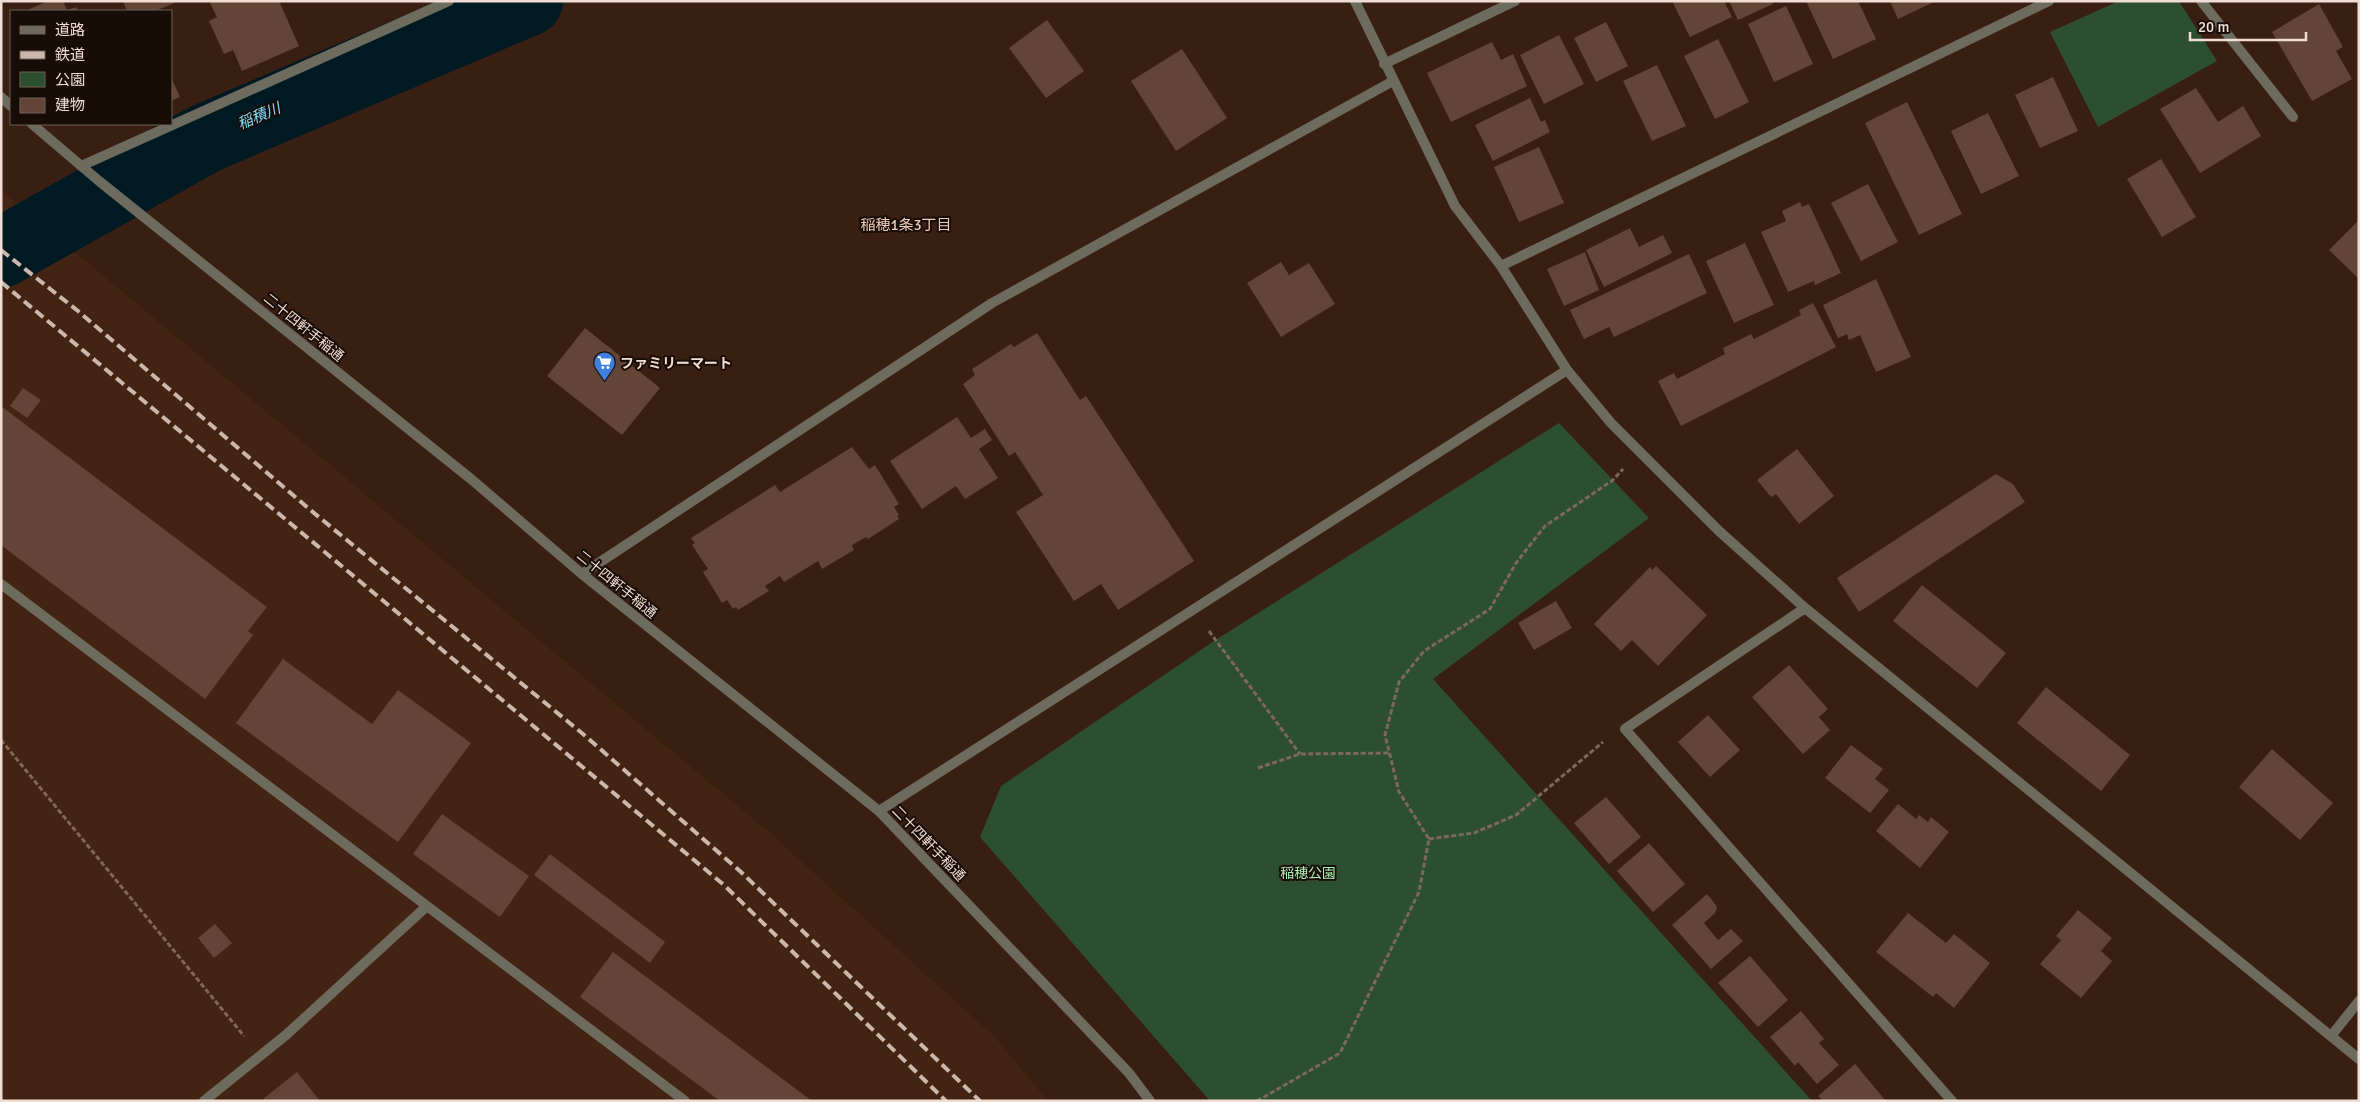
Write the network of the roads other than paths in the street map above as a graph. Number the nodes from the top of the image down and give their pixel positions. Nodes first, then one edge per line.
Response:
1 (449, 1) edge
2 (1355, 1) edge
3 (1515, 1) edge
4 (2049, 1) edge
5 (2201, 1) edge
6 (1384, 64) junction
7 (1393, 81) junction
8 (2293, 116) dead end
9 (33, 125) edge
10 (81, 166) junction
11 (1501, 266) junction
12 (1567, 370) junction
13 (582, 574) junction
14 (1, 584) edge
15 (1805, 608) junction
16 (879, 811) junction
17 (427, 906) junction
18 (2359, 1001) edge
19 (2331, 1036) junction
20 (2359, 1059) edge
21 (204, 1101) edge
22 (685, 1101) edge
23 (1150, 1101) edge
24 (1952, 1101) edge

1 - 10 street
2 - 6 street
3 - 6 street
4 - 11 street
5 - 8 street
6 - 7 street
7 - 11 street
7 - 13 street
9 - 10 street, 二十四軒手稲通
10 - 13 street, 二十四軒手稲通
11 - 12 street
12 - 15 street
12 - 16 street
13 - 16 street, 二十四軒手稲通
14 - 17 street
15 - 19 street
15 - 24 street
16 - 23 street, 二十四軒手稲通
17 - 21 street
17 - 22 street
18 - 19 street
19 - 20 street

